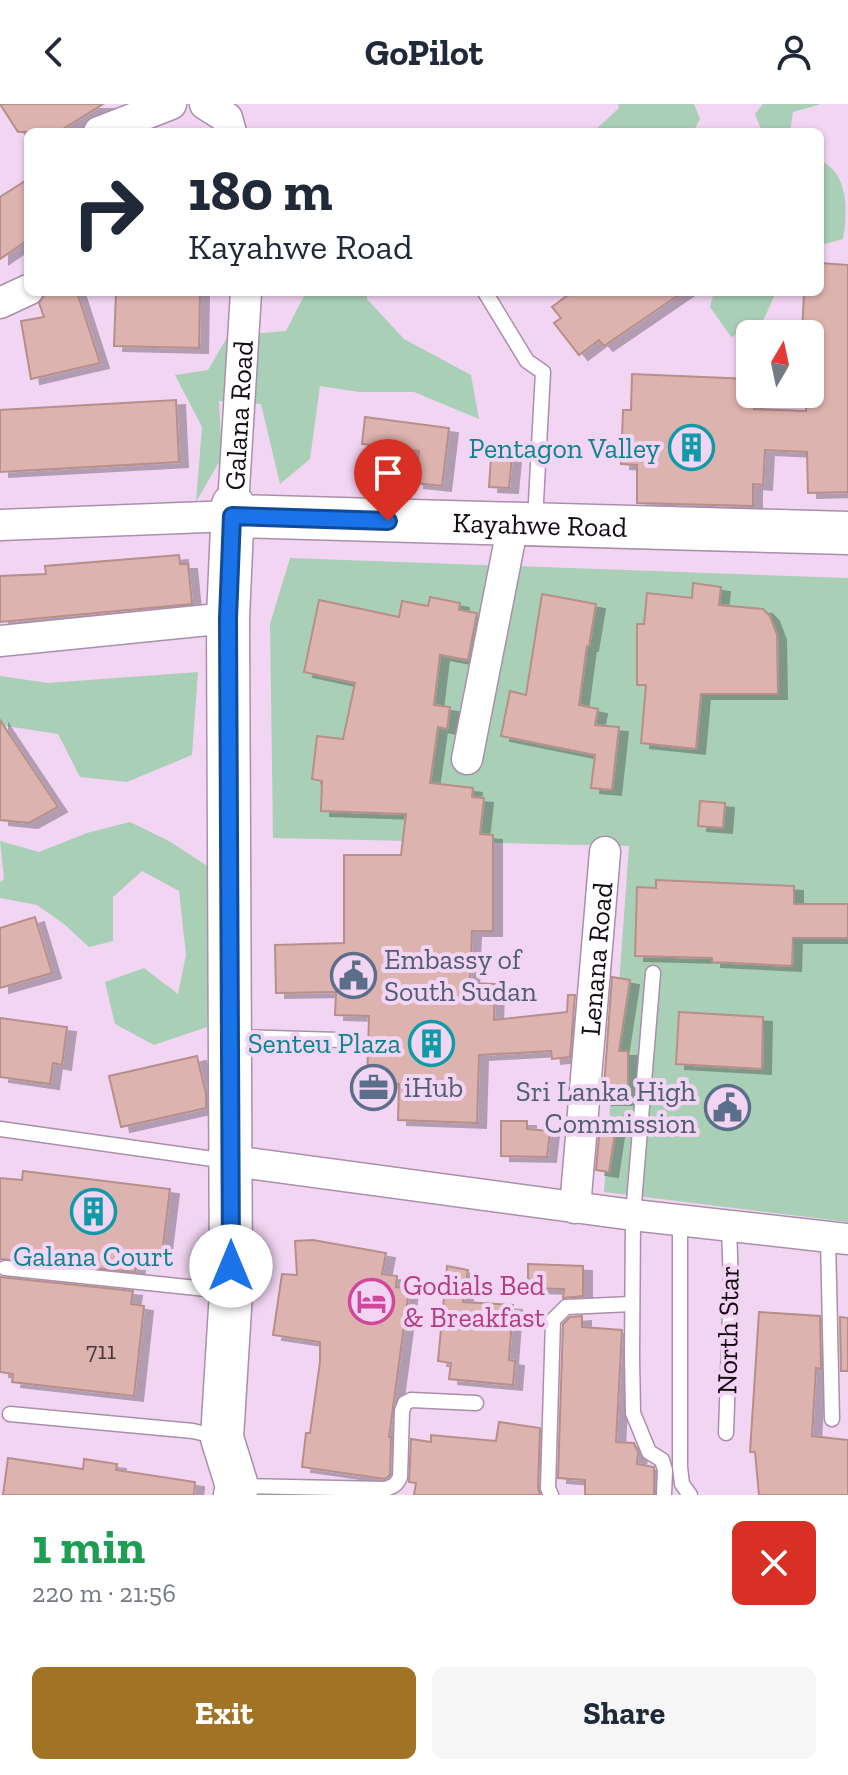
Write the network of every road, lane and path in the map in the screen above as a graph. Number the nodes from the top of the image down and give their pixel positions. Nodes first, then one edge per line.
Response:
1 (171, 104) edge
2 (205, 104) edge
3 (109, 128) edge
4 (230, 128) edge
5 (24, 292) edge
6 (246, 296) edge
7 (487, 296) edge
8 (0, 303) edge
9 (232, 510) junction
10 (524, 524) junction
11 (0, 525) edge
12 (848, 533) edge
13 (228, 618) junction
14 (0, 641) edge
15 (467, 759) dead end
16 (605, 852) dead end
17 (653, 973) dead end
18 (232, 1037) junction
19 (339, 1040) dead end
20 (0, 1129) edge
21 (232, 1161) junction
22 (575, 1208) junction
23 (633, 1215) junction
24 (680, 1221) junction
25 (729, 1227) junction
26 (838, 1238) edge
27 (5, 1268) dead end
28 (231, 1292) junction
29 (632, 1304) junction
30 (476, 1403) dead end
31 (10, 1414) dead end
32 (832, 1419) dead end
33 (726, 1433) dead end
34 (222, 1438) junction
35 (236, 1490) edge
36 (551, 1495) edge
37 (664, 1495) edge
38 (690, 1495) edge

1 - 3 street
2 - 4 street
5 - 8 street
6 - 9 street, Galana Road
7 - 10 lane
9 - 10 main road, Kayahwe Road
9 - 11 street
9 - 13 main road, Galana Road
10 - 12 main road, Kayahwe Road
10 - 15 street
13 - 14 street
13 - 18 main road, Galana Road
16 - 22 street, Lenana Road
17 - 23 lane
18 - 19 lane
18 - 21 main road, Galana Road
20 - 21 lane
21 - 22 street
21 - 28 main road, Galana Road
22 - 23 street
23 - 24 street
23 - 29 lane
24 - 25 street
24 - 38 lane
25 - 26 street
25 - 33 lane, North Star
26 - 32 lane
27 - 28 lane
28 - 34 main road, Galana Road
29 - 36 lane
29 - 37 lane
30 - 35 lane
31 - 34 lane
34 - 35 main road, Galana Road

